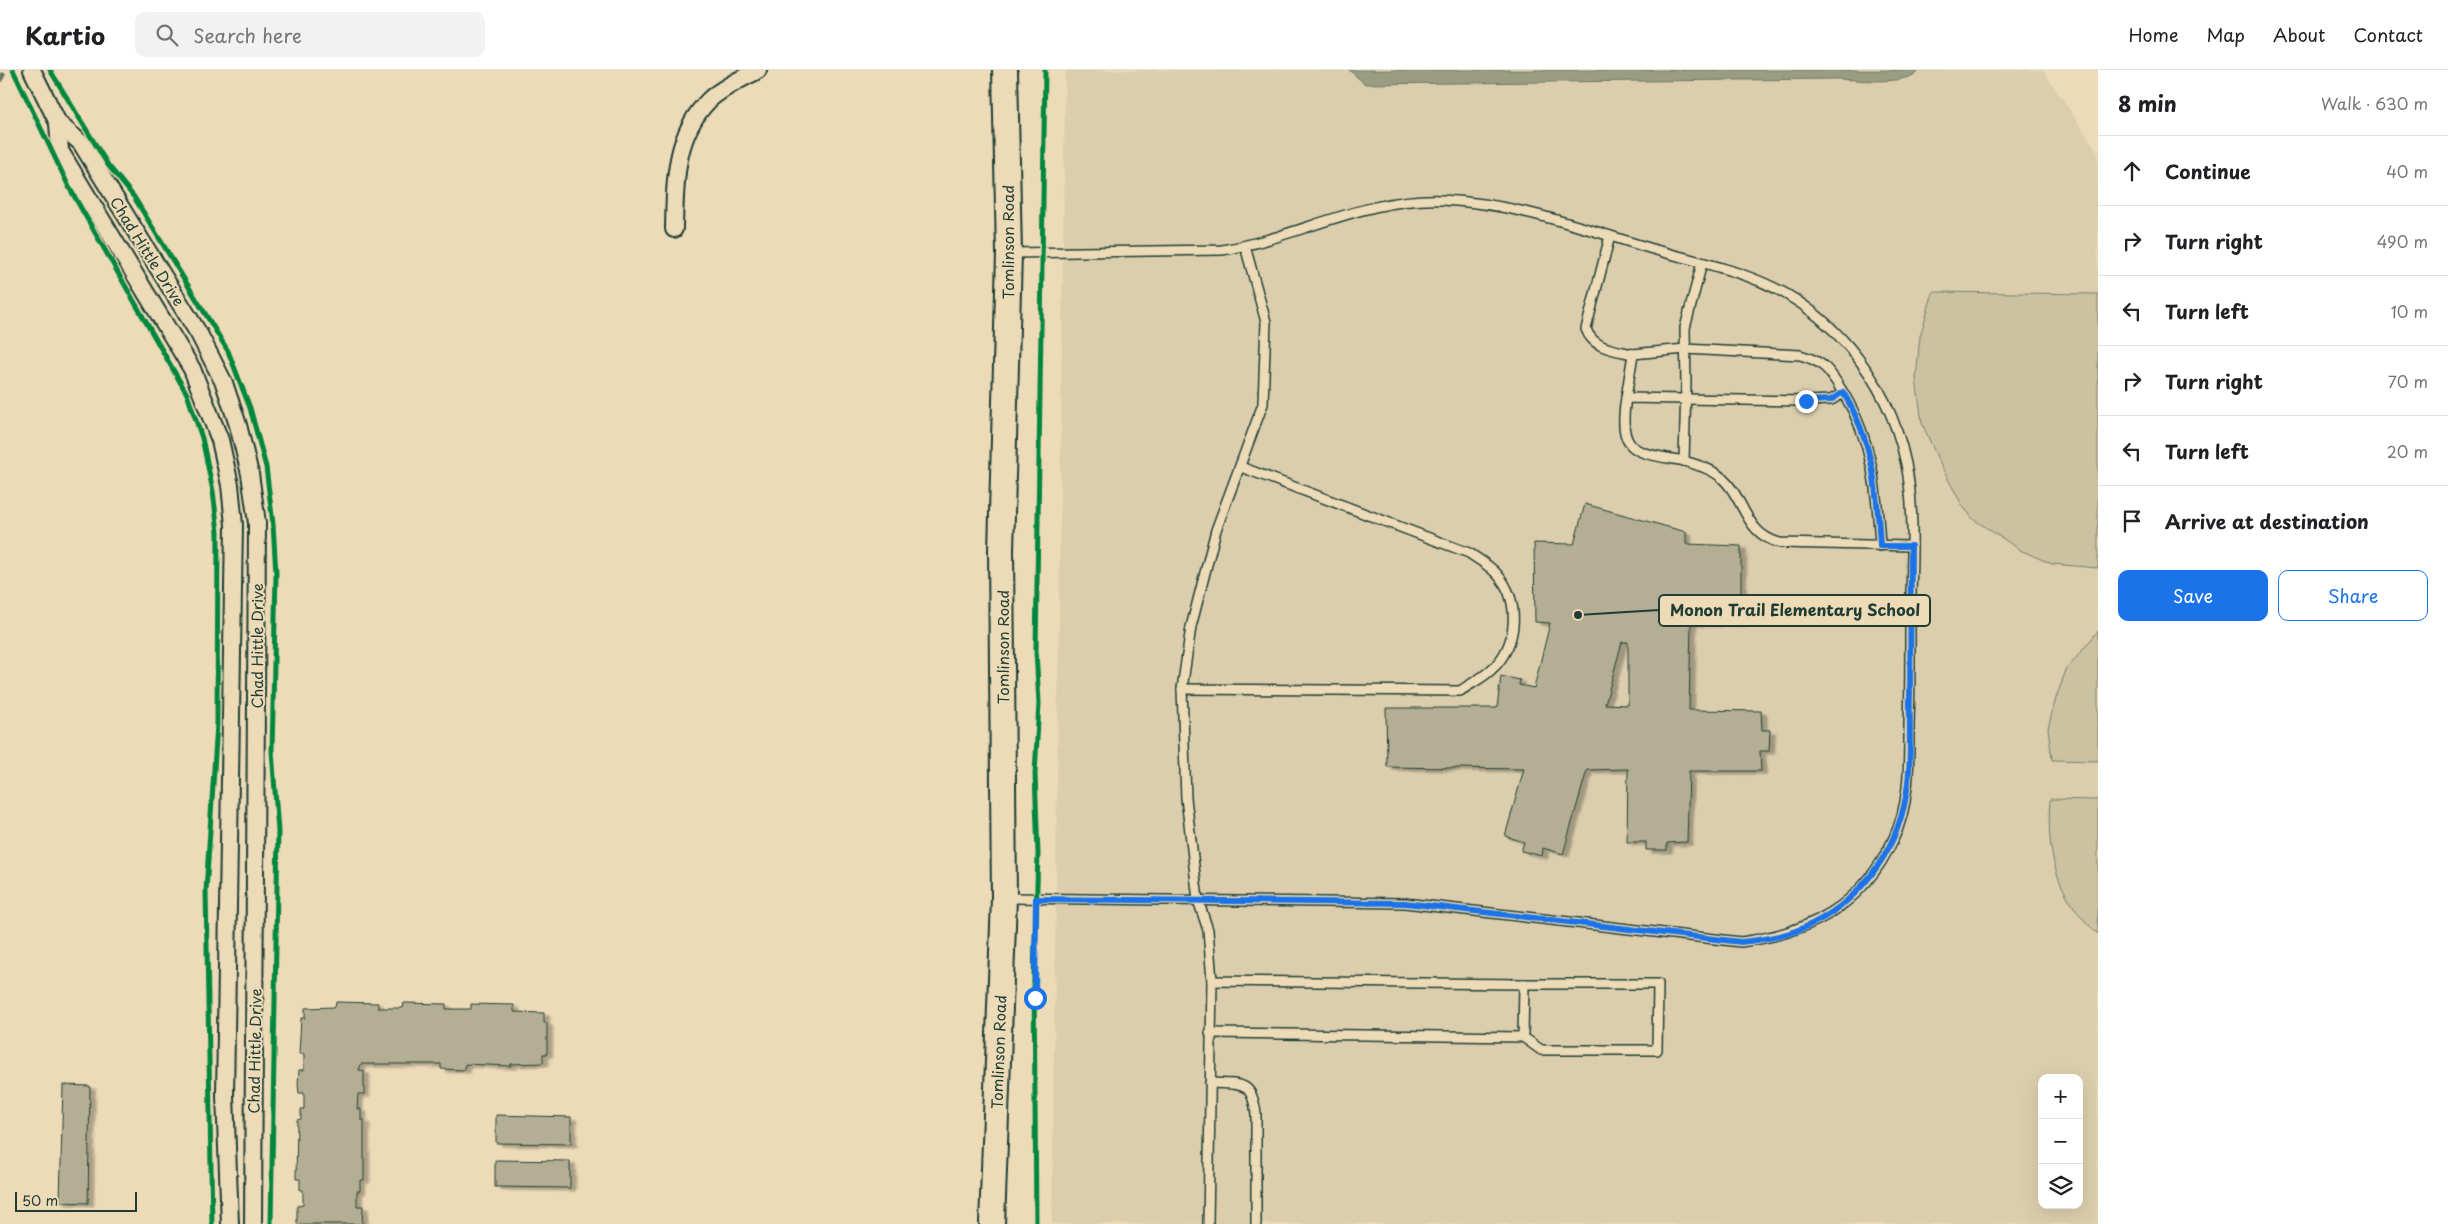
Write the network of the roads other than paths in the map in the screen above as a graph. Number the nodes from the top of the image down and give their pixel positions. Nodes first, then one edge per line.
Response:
1 (32, 70) edge
2 (758, 70) edge
3 (1005, 70) edge
4 (58, 123) junction
5 (674, 229) dead end
6 (1610, 236) junction
7 (1245, 246) junction
8 (1009, 253) junction
9 (1702, 263) junction
10 (1685, 349) junction
11 (1633, 354) junction
12 (1843, 392) junction
13 (1626, 398) junction
14 (1686, 399) junction
15 (1684, 461) junction
16 (1241, 468) junction
17 (1880, 546) junction
18 (1911, 546) junction
19 (1182, 689) junction
20 (1004, 898) junction
21 (1198, 900) junction
22 (1212, 981) junction
23 (1524, 984) junction
24 (1210, 1033) junction
25 (1523, 1037) junction
26 (1210, 1083) junction
27 (230, 1224) edge
28 (252, 1224) edge
29 (992, 1224) edge
30 (1208, 1224) edge
31 (1256, 1224) edge

1 - 4 street, Chad Hittle Drive
2 - 5 street
3 - 8 street, Tomlinson Road
4 - 27 street, Chad Hittle Drive
4 - 28 street, Chad Hittle Drive
6 - 7 lane
6 - 9 lane
6 - 11 lane
7 - 8 lane
7 - 16 lane
8 - 20 street, Tomlinson Road
9 - 10 lane
9 - 18 lane
10 - 11 lane
10 - 12 lane
10 - 14 lane
11 - 13 lane
12 - 14 lane
12 - 17 lane
13 - 14 lane
13 - 15 lane
14 - 15 lane
15 - 17 lane
16 - 19 lane
16 - 19 lane
17 - 18 lane
18 - 21 lane
19 - 21 lane
20 - 21 lane
20 - 29 street, Tomlinson Road
21 - 22 lane
22 - 23 lane
22 - 24 lane
23 - 25 lane
23 - 25 lane
24 - 25 lane
24 - 26 lane
26 - 30 lane
26 - 31 lane

